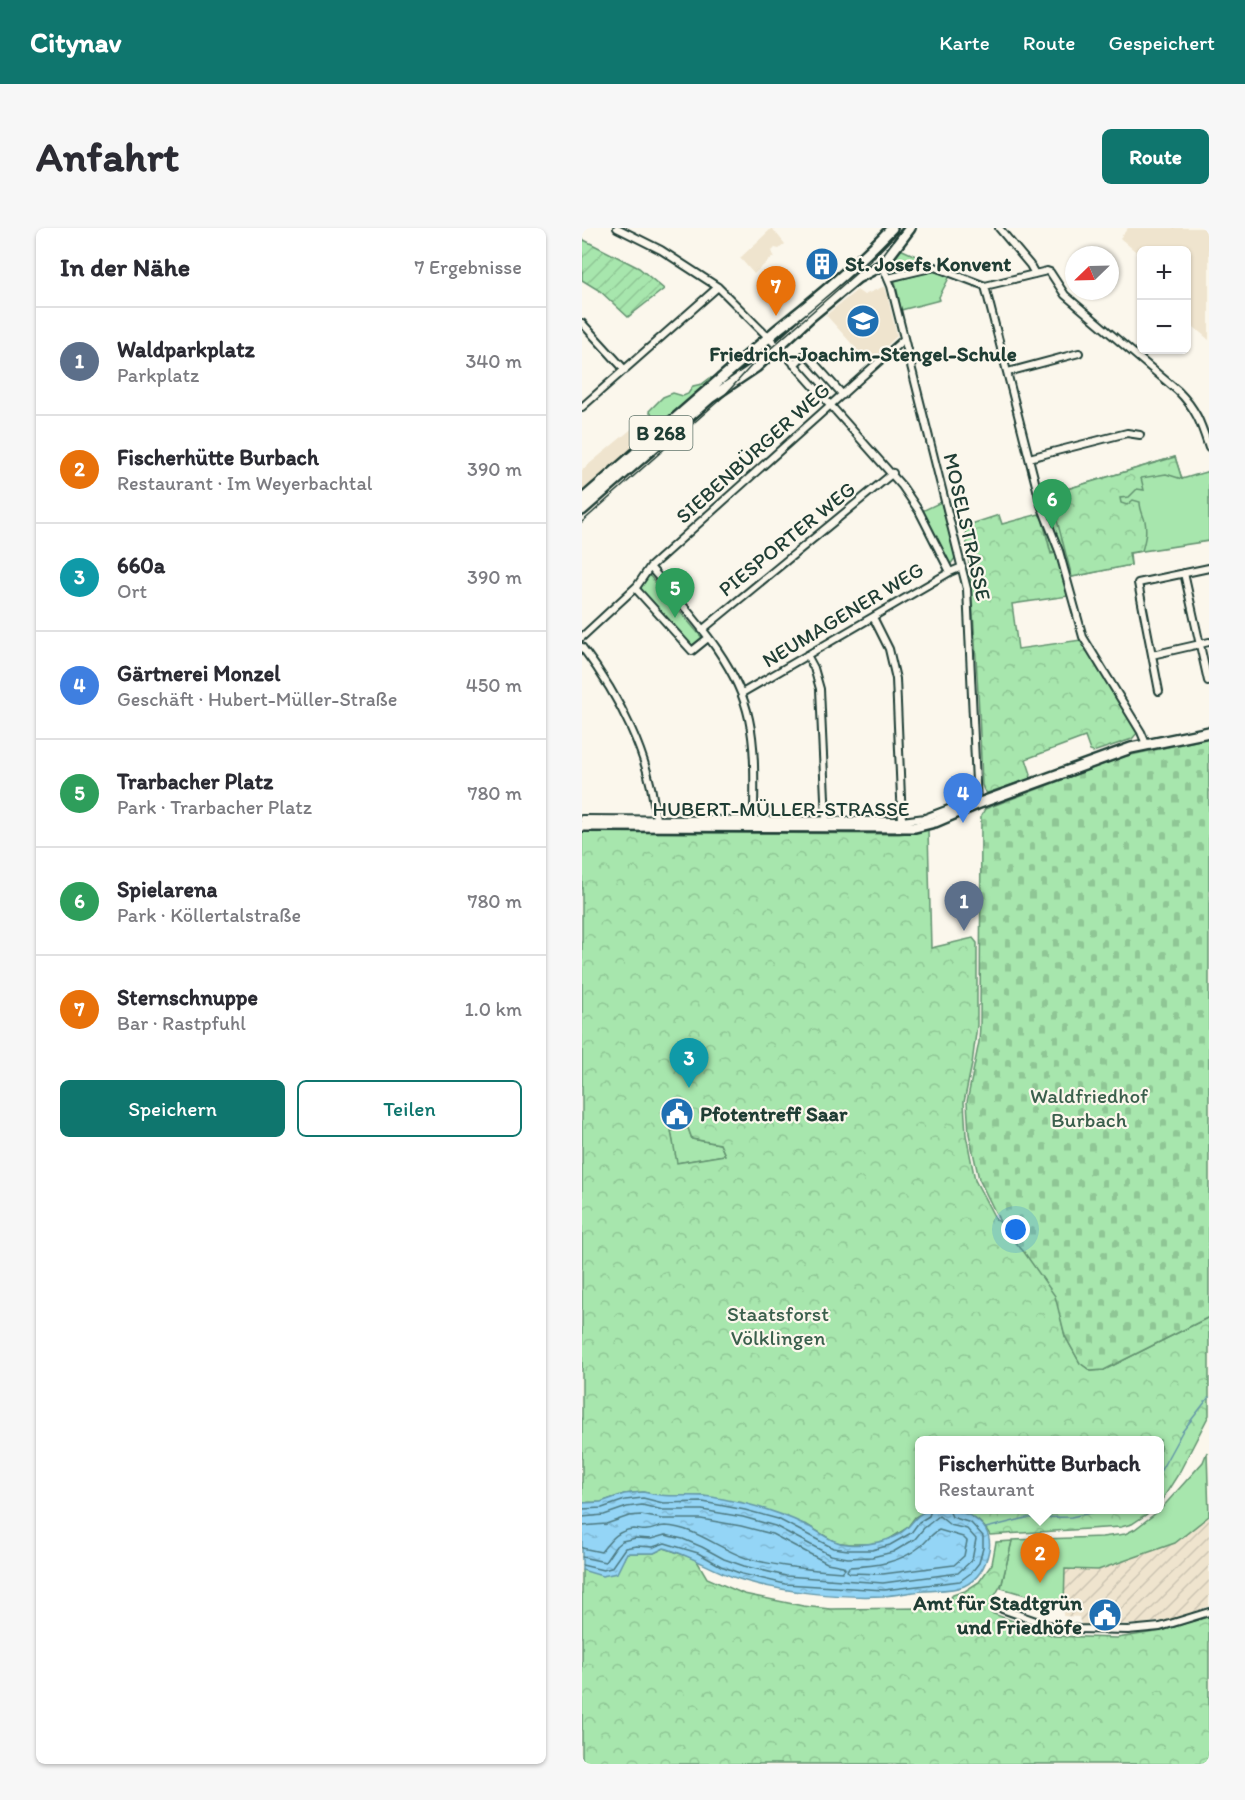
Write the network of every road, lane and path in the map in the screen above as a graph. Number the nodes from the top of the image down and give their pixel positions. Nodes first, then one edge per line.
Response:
1 (617, 228) edge
2 (892, 228) edge
3 (910, 228) edge
4 (999, 228) edge
5 (878, 243) junction
6 (879, 266) junction
7 (1035, 274) junction
8 (888, 278) junction
9 (985, 286) junction
10 (718, 287) junction
11 (582, 322) edge
12 (769, 338) junction
13 (904, 339) junction
14 (777, 346) junction
15 (1079, 353) dead end
16 (787, 357) dead end
17 (794, 364) junction
18 (739, 365) junction
19 (625, 370) junction
20 (1008, 372) junction
21 (725, 389) junction
22 (843, 395) junction
23 (832, 406) junction
24 (582, 407) edge
25 (1140, 435) dead end
26 (1209, 448) edge
27 (1029, 458) junction
28 (893, 473) junction
29 (582, 500) edge
30 (582, 510) edge
31 (650, 567) junction
32 (962, 567) junction
33 (1209, 567) edge
34 (950, 572) junction
35 (1184, 573) junction
36 (635, 588) junction
37 (873, 617) junction
38 (702, 630) junction
39 (582, 637) edge
40 (708, 638) junction
41 (1209, 642) edge
42 (1200, 644) junction
43 (582, 647) edge
44 (807, 655) junction
45 (1152, 655) junction
46 (1208, 681) edge
47 (1159, 691) dead end
48 (742, 693) junction
49 (1209, 732) edge
50 (1146, 744) junction
51 (976, 804) junction
52 (582, 819) edge
53 (656, 820) junction
54 (754, 820) junction
55 (826, 820) junction
56 (902, 821) junction
57 (582, 826) edge
58 (1002, 1609) dead end
59 (1209, 1612) edge

1 - 10 street
2 - 5 main road, B 268
3 - 6 main road, B 268
4 - 7 street
5 - 6 main road
5 - 12 main road, B 268
6 - 8 street, MOSELSTRASSE
6 - 14 main road, B 268
7 - 9 street
7 - 26 street
8 - 9 street
8 - 13 street, MOSELSTRASSE
9 - 20 street
10 - 12 street
10 - 19 street
11 - 19 street
12 - 14 street
12 - 18 main road, B 268
13 - 22 street, SIEBENBÜRGER WEG
13 - 32 street, MOSELSTRASSE
14 - 21 main road, B 268
15 - 20 street
16 - 17 street
17 - 22 street
17 - 23 street
18 - 21 main road, B 268
18 - 29 main road, B 268
19 - 24 street
20 - 27 street
21 - 30 main road, B 268
22 - 23 street, SIEBENBÜRGER WEG
23 - 28 street
23 - 31 street, SIEBENBÜRGER WEG
25 - 27 street
27 - 50 street
28 - 34 street
28 - 38 street, PIESPORTER WEG
31 - 36 street, SIEBENBÜRGER WEG
31 - 38 street
32 - 34 street, NEUMAGENER WEG
32 - 51 street, MOSELSTRASSE
33 - 35 street
34 - 37 street, NEUMAGENER WEG
35 - 42 street
35 - 45 street
36 - 39 street, SIEBENBÜRGER WEG
36 - 40 street
37 - 44 street, NEUMAGENER WEG
37 - 56 street
38 - 40 street
40 - 48 street
41 - 42 street
42 - 45 street
42 - 46 street
43 - 53 street
44 - 48 street, NEUMAGENER WEG
44 - 55 street
45 - 47 street
48 - 54 street
49 - 50 main road, HUBERT-MÜLLER-STRASSE
50 - 51 main road, HUBERT-MÜLLER-STRASSE
51 - 56 street, HUBERT-MÜLLER-STRASSE
51 - 57 main road, HUBERT-MÜLLER-STRASSE
52 - 53 street, HUBERT-MÜLLER-STRASSE
53 - 54 street, HUBERT-MÜLLER-STRASSE
54 - 55 street, HUBERT-MÜLLER-STRASSE
55 - 56 street, HUBERT-MÜLLER-STRASSE
58 - 59 street

